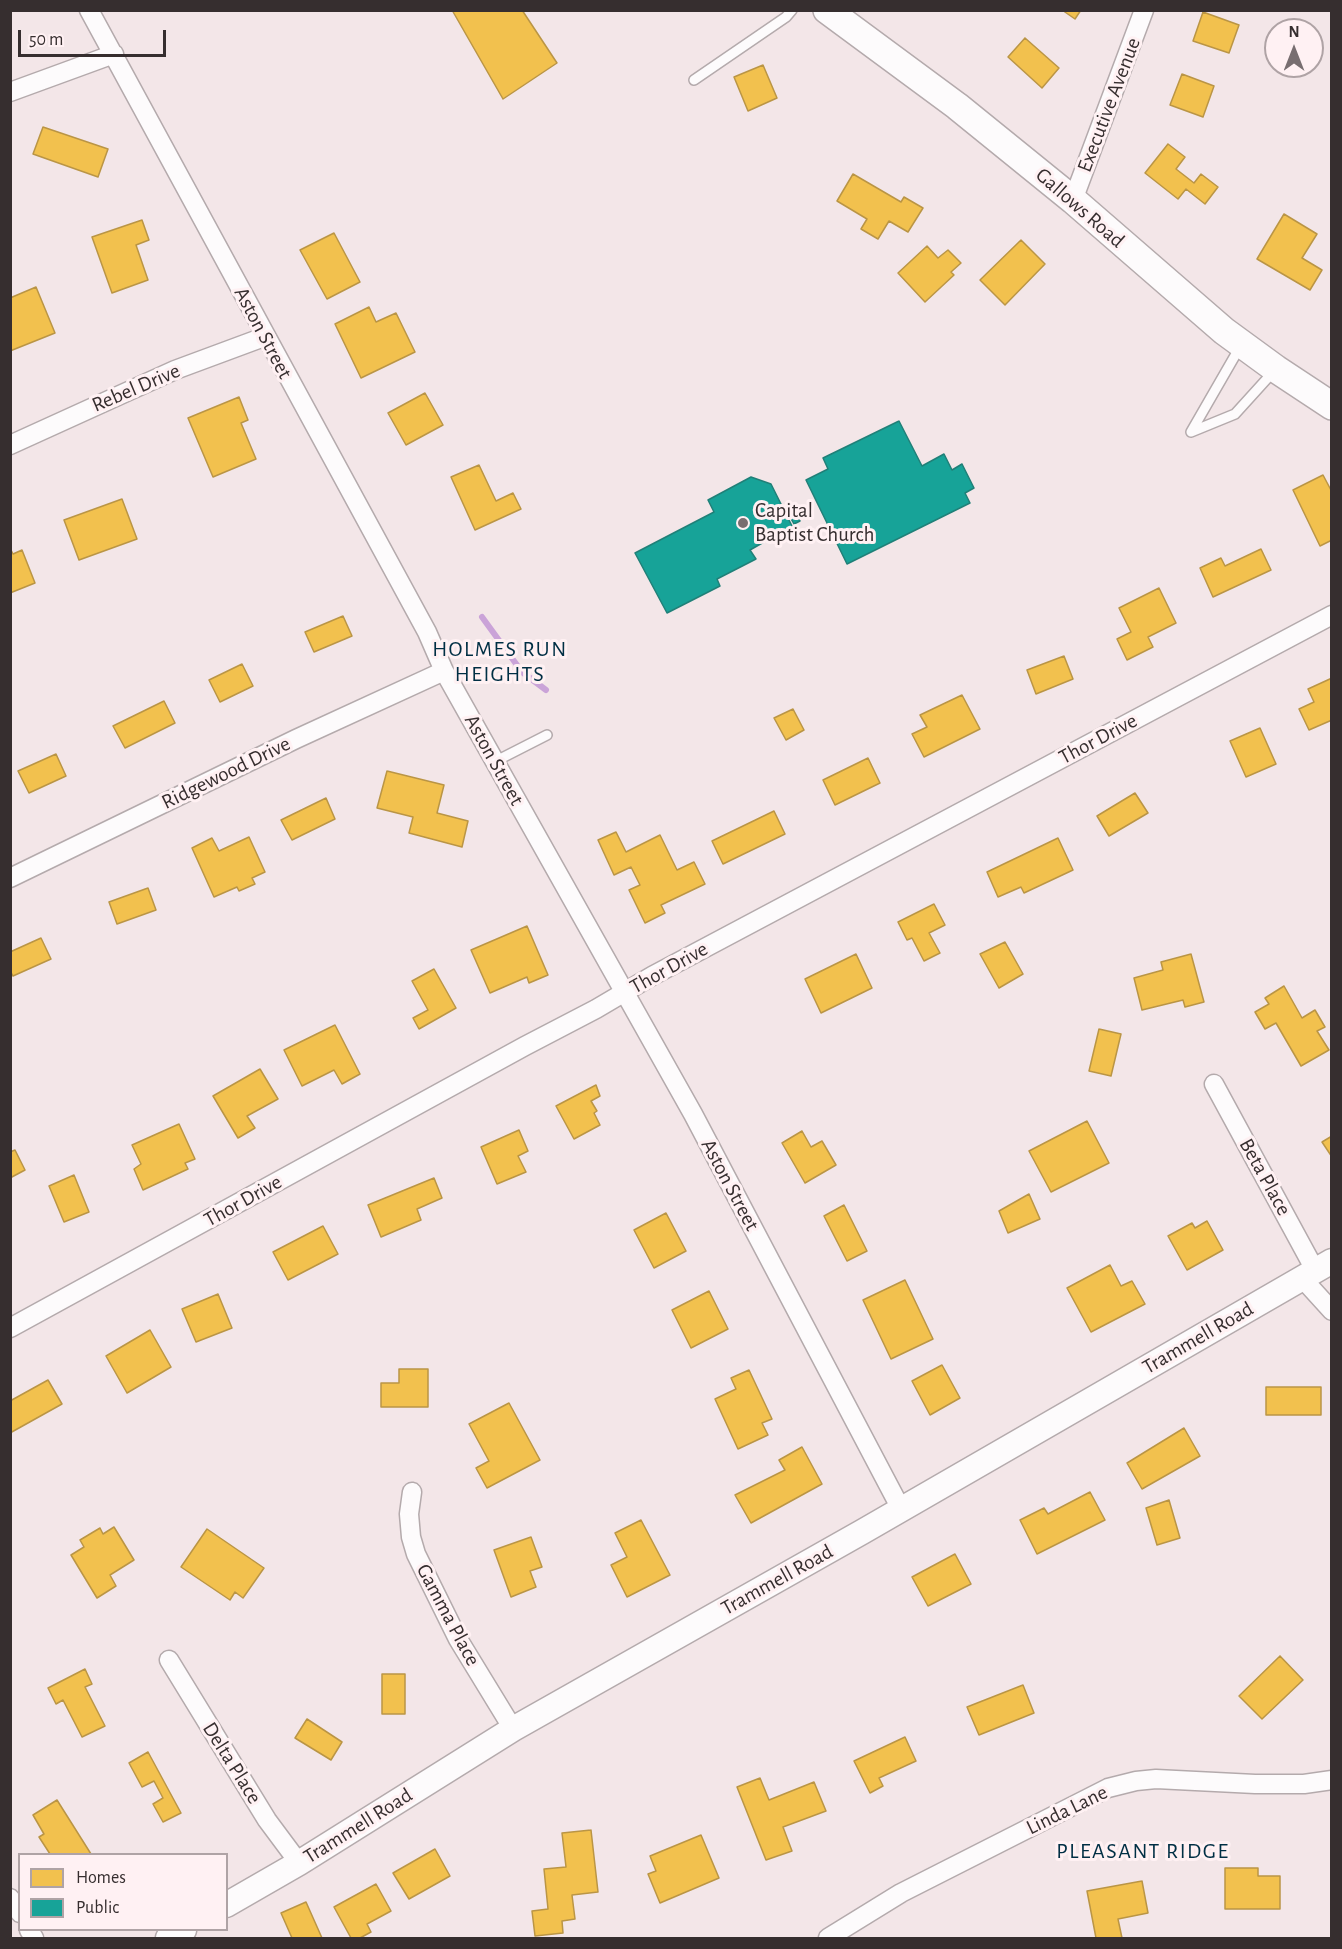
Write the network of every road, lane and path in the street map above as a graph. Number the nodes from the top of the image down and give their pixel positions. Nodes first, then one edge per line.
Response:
1 (89, 10) edge
2 (792, 10) edge
3 (827, 10) edge
4 (1144, 10) edge
5 (114, 54) junction
6 (694, 80) dead end
7 (10, 92) edge
8 (1073, 200) junction
9 (264, 337) junction
10 (1242, 344) junction
11 (1275, 369) junction
12 (1332, 406) edge
13 (10, 445) edge
14 (1332, 615) edge
15 (444, 671) junction
16 (547, 735) dead end
17 (496, 761) junction
18 (10, 878) edge
19 (625, 992) junction
20 (1214, 1084) dead end
21 (1316, 1270) edge
22 (1332, 1311) edge
23 (10, 1328) edge
24 (412, 1492) dead end
25 (901, 1509) junction
26 (169, 1660) dead end
27 (513, 1729) junction
28 (1332, 1780) edge
29 (299, 1863) junction
30 (228, 1904) edge
31 (828, 1938) edge

1 - 5 street, Aston Street
2 - 6 lane
3 - 8 main road, Gallows Road
4 - 8 street, Executive Avenue
5 - 7 street
5 - 9 street, Aston Street
8 - 10 main road, Gallows Road
9 - 13 street, Rebel Drive
9 - 15 street, Aston Street
10 - 11 main road, Gallows Road
10 - 11 lane
11 - 12 main road, Gallows Road
14 - 19 street, Thor Drive
15 - 17 street, Aston Street
15 - 18 street, Ridgewood Drive
16 - 17 lane
17 - 19 street, Aston Street
19 - 23 street, Thor Drive
19 - 25 street, Aston Street
20 - 21 street, Beta Place
21 - 22 street, Beta Place
21 - 25 street, Trammell Road
24 - 27 street, Gamma Place
25 - 27 street, Trammell Road
26 - 29 street, Delta Place
27 - 29 street, Trammell Road
28 - 31 street, Linda Lane
29 - 30 street, Trammell Road

